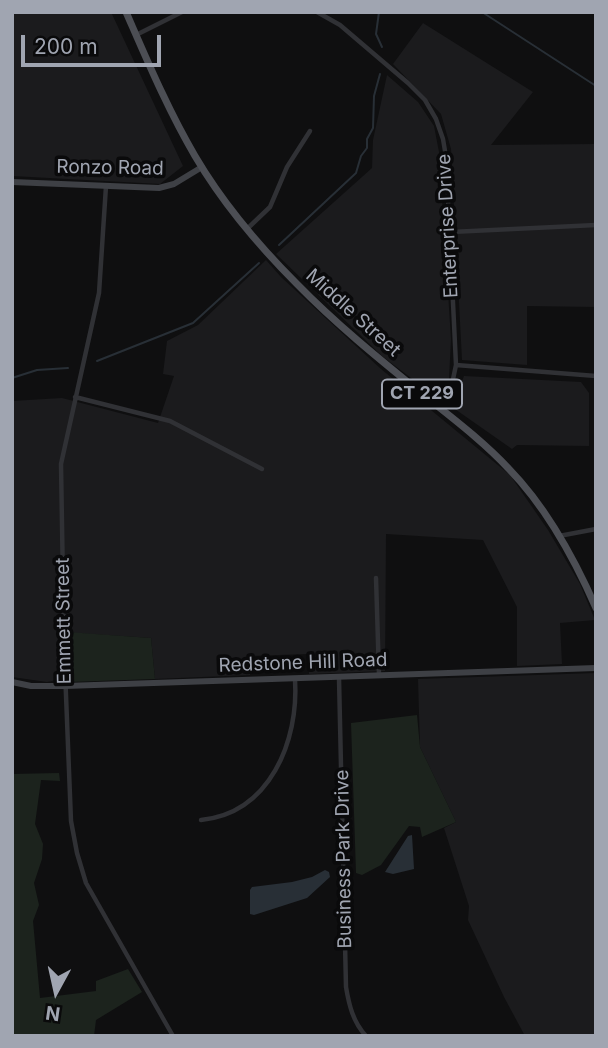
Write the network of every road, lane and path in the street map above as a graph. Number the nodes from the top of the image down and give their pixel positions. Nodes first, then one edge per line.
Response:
1 (125, 12) edge
2 (182, 12) edge
3 (317, 12) edge
4 (136, 35) junction
5 (310, 131) dead end
6 (202, 167) junction
7 (12, 182) edge
8 (106, 186) junction
9 (596, 225) edge
10 (248, 228) junction
11 (450, 232) junction
12 (456, 365) junction
13 (596, 376) edge
14 (75, 397) junction
15 (439, 408) junction
16 (261, 469) dead end
17 (596, 529) edge
18 (558, 536) junction
19 (376, 578) dead end
20 (596, 608) edge
21 (596, 668) edge
22 (379, 676) junction
23 (339, 678) junction
24 (295, 679) junction
25 (12, 682) edge
26 (65, 686) junction
27 (201, 820) dead end
28 (173, 1036) edge
29 (366, 1036) edge

1 - 4 main road, Middle Street / CT 229
2 - 4 street
3 - 11 street, Enterprise Drive
4 - 6 main road, Middle Street / CT 229
5 - 10 street
6 - 8 main road, Ronzo Road
6 - 10 main road, Middle Street / CT 229
7 - 8 main road, Ronzo Road
8 - 14 street, Emmett Street
9 - 11 street
10 - 15 main road, Middle Street / CT 229
11 - 12 street, Enterprise Drive
12 - 13 street
12 - 15 street, Enterprise Drive
14 - 16 street
14 - 26 street, Emmett Street
15 - 18 main road, Middle Street / CT 229
17 - 18 street
18 - 20 main road, Middle Street / CT 229
19 - 22 street
21 - 22 main road, Redstone Hill Road
22 - 23 main road, Redstone Hill Road
23 - 24 main road, Redstone Hill Road
23 - 29 street, Business Park Drive
24 - 26 main road, Redstone Hill Road
24 - 27 street
25 - 26 main road, Redstone Hill Road
26 - 28 street, Emmett Street

